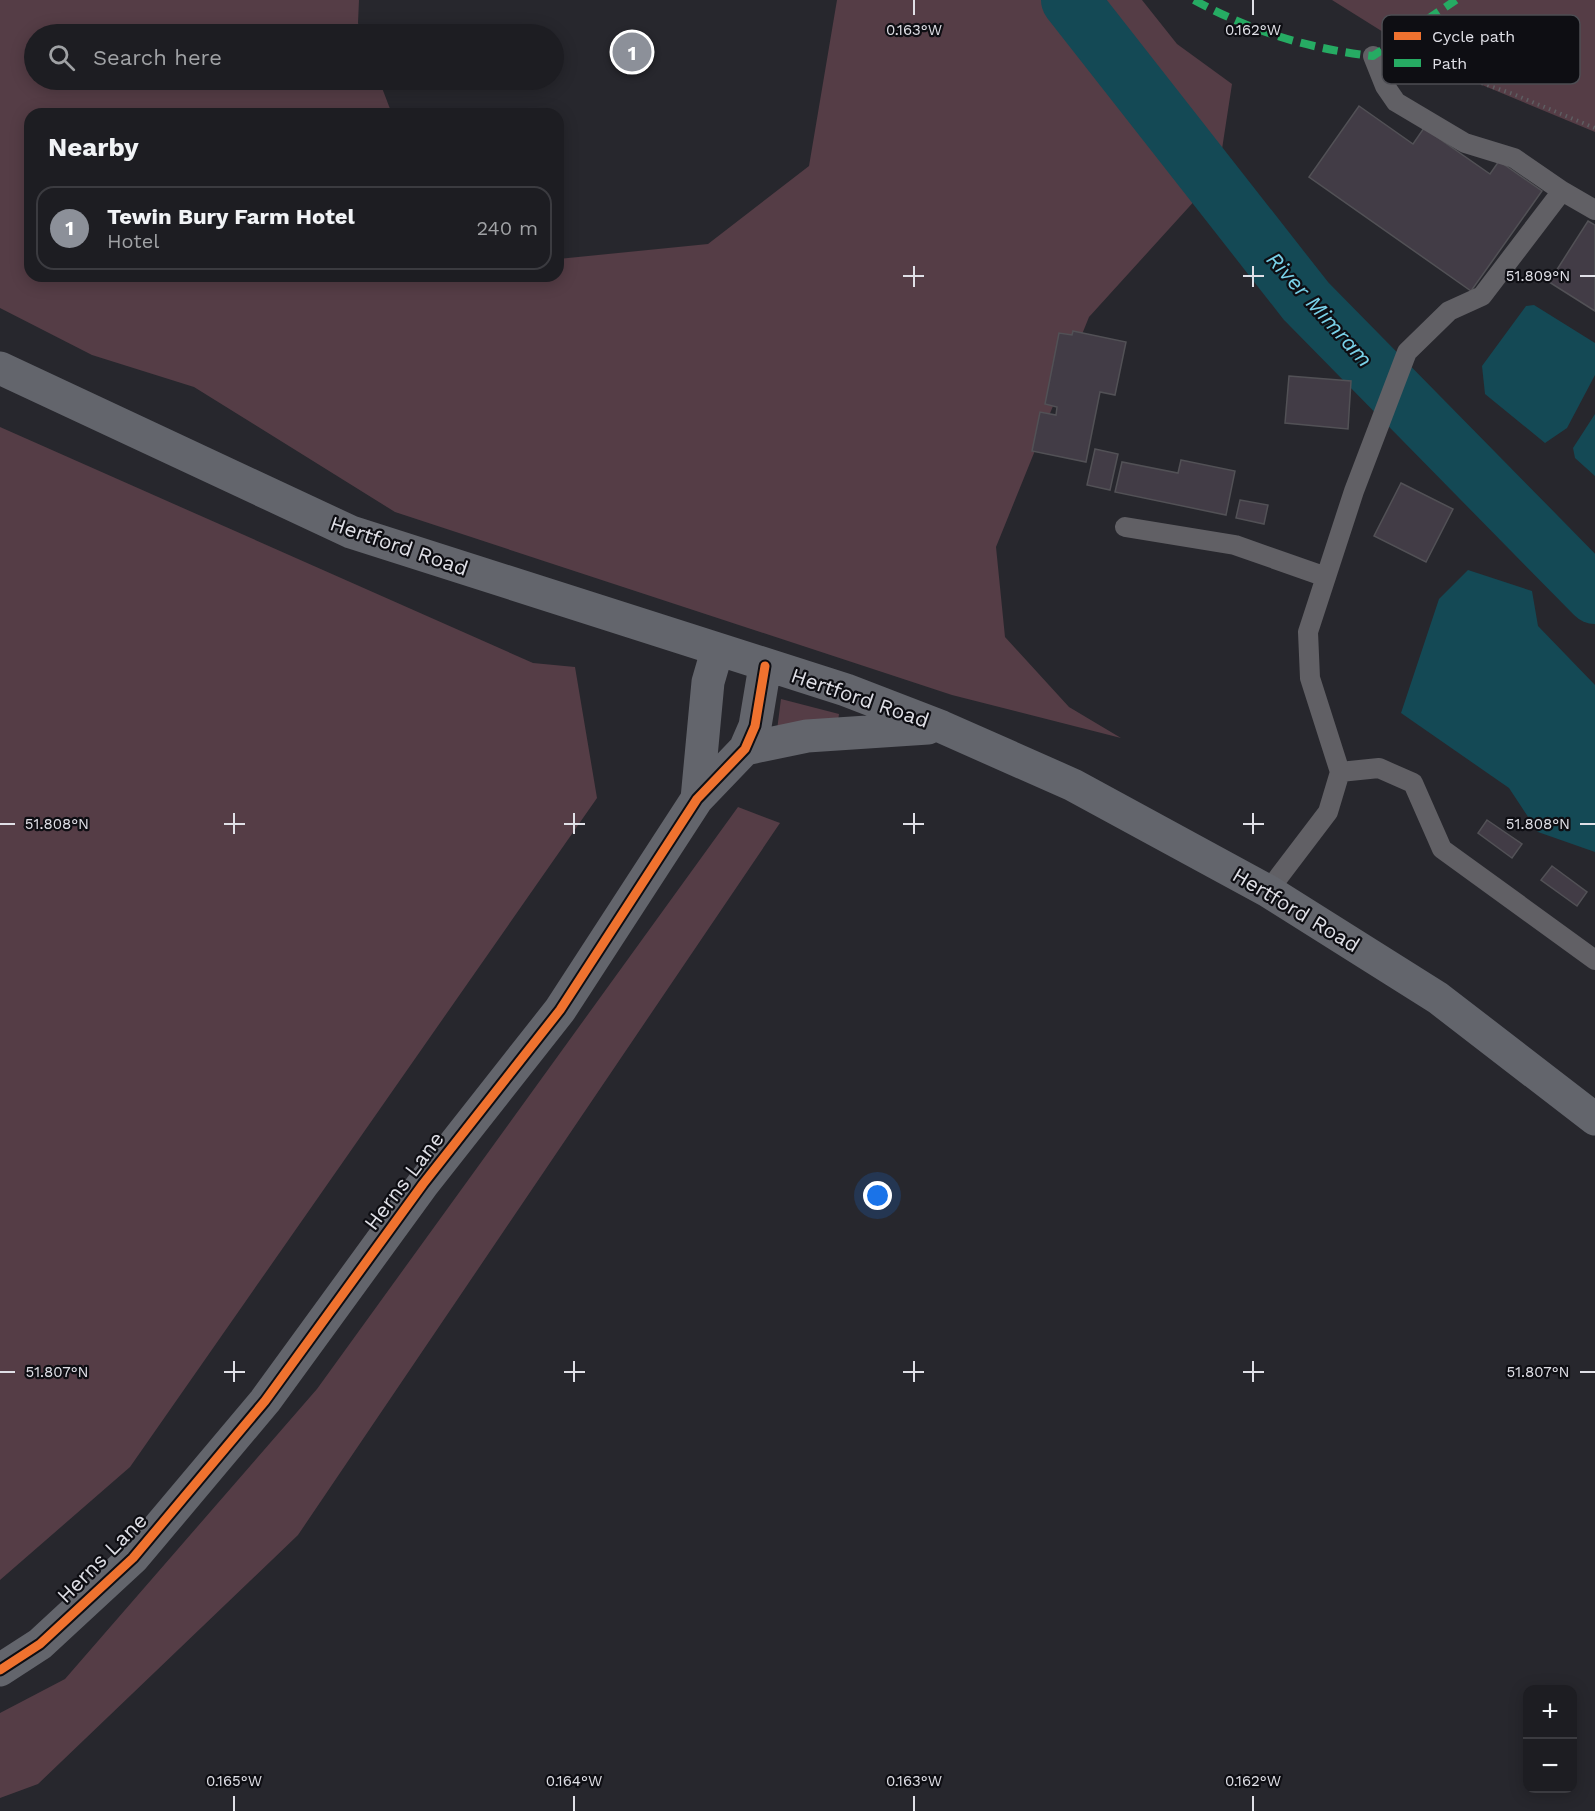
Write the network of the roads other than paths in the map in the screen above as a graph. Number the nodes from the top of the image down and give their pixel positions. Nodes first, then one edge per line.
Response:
1 (1373, 56) road end
2 (1382, 78) edge
3 (1384, 84) edge
4 (1562, 190) junction
5 (1595, 210) edge
6 (0, 368) edge
7 (1125, 527) dead end
8 (1326, 577) junction
9 (717, 651) junction
10 (765, 666) junction
11 (942, 727) junction
12 (745, 749) junction
13 (1340, 772) junction
14 (697, 799) junction
15 (1268, 891) junction
16 (1595, 960) edge
17 (1595, 1119) edge
18 (0, 1670) edge

1 - 2 lane
3 - 4 lane
4 - 5 lane
4 - 8 lane
6 - 9 main road, Hertford Road
7 - 8 lane
8 - 13 lane
9 - 10 main road, Hertford Road
9 - 14 main road, Herns Lane
10 - 11 main road, Hertford Road
10 - 12 main road, Herns Lane
11 - 12 main road
11 - 15 main road, Hertford Road
12 - 14 main road, Herns Lane
13 - 15 lane
13 - 16 lane
14 - 18 main road, Herns Lane
15 - 17 main road, Hertford Road

